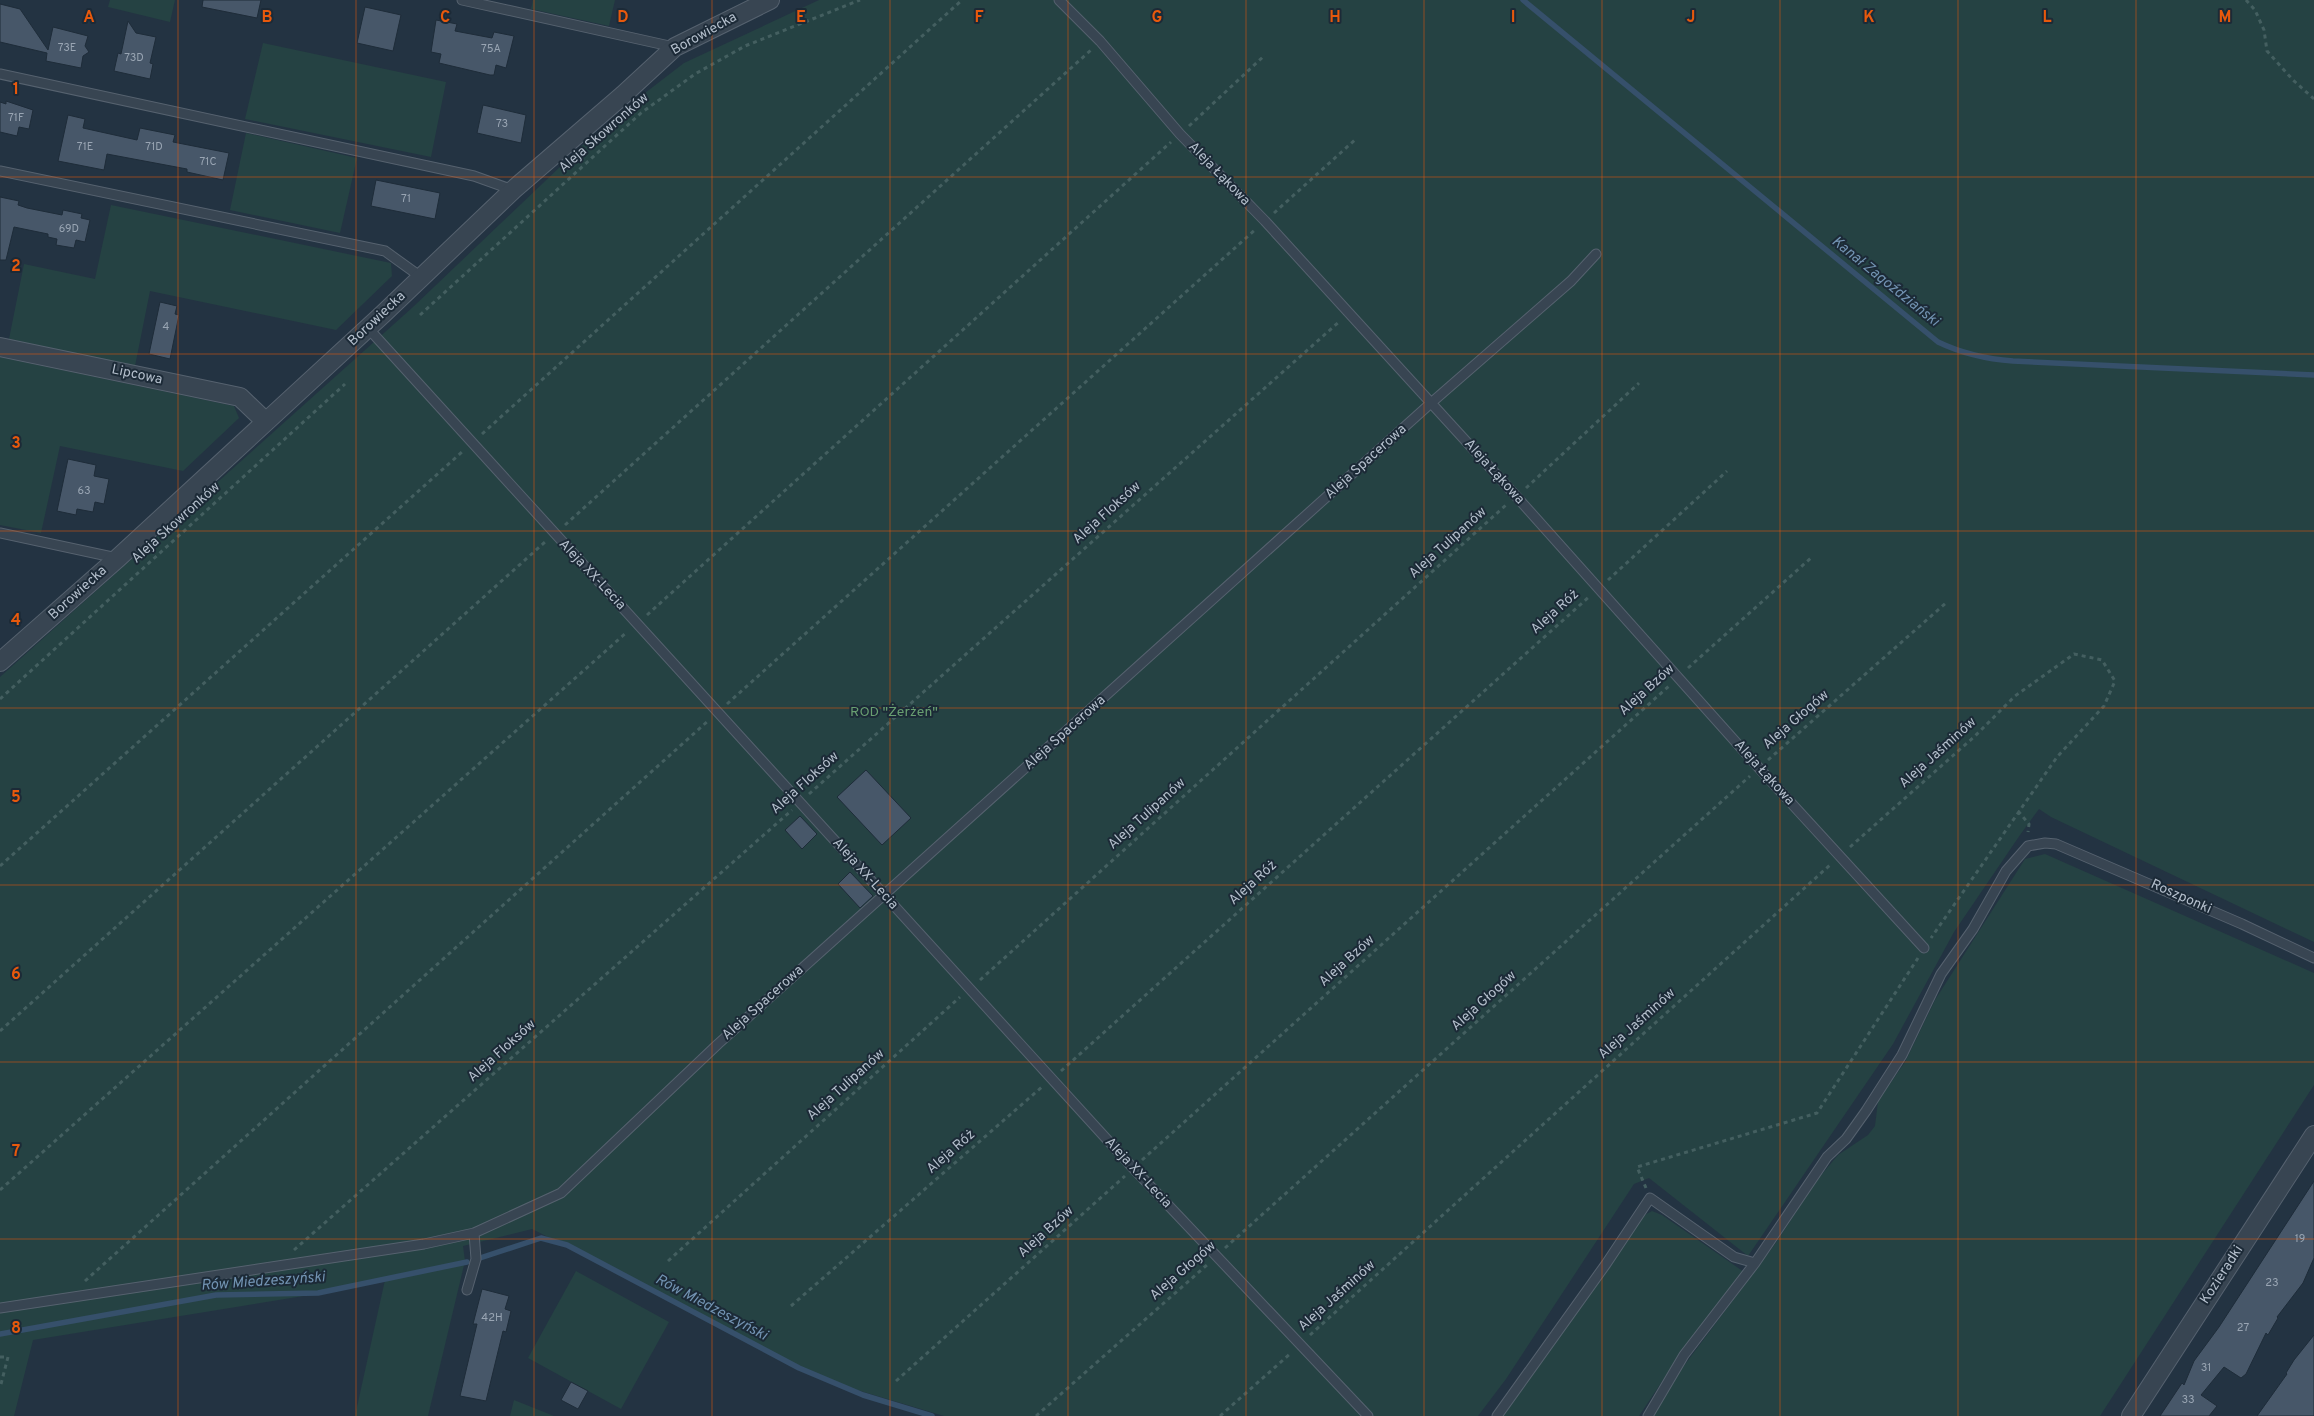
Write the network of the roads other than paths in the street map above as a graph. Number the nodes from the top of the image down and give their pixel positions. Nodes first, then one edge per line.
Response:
1 (462, 0) edge
2 (770, 0) edge
3 (1059, 0) edge
4 (675, 47) junction
5 (0, 74) edge
6 (0, 171) edge
7 (513, 190) junction
8 (1596, 254) dead end
9 (421, 278) junction
10 (367, 327) junction
11 (0, 347) edge
12 (1431, 403) junction
13 (265, 421) junction
14 (0, 533) edge
15 (118, 558) junction
16 (0, 662) edge
17 (884, 895) junction
18 (1924, 948) road end
19 (2314, 958) edge
20 (2314, 1135) edge
21 (474, 1233) junction
22 (1755, 1264) junction
23 (467, 1290) dead end
24 (0, 1308) edge
25 (1368, 1416) edge
26 (1497, 1416) edge
27 (1648, 1416) edge
28 (2131, 1416) edge

1 - 4 lane
2 - 4 street, Borowiecka
3 - 12 lane, Aleja Łąkowa
4 - 7 street, Borowiecka
5 - 7 lane
6 - 9 lane
7 - 9 street, Borowiecka
8 - 12 lane, Aleja Spacerowa
9 - 10 street, Borowiecka
10 - 13 street, Borowiecka
10 - 17 lane, Aleja XX-Lecia
11 - 13 street, Lipcowa
12 - 17 lane, Aleja Spacerowa
12 - 18 lane, Aleja Łąkowa
13 - 15 street, Borowiecka
14 - 15 lane
15 - 16 street, Borowiecka
17 - 21 lane, Aleja Spacerowa
17 - 25 lane, Aleja XX-Lecia
19 - 22 lane, Roszponki
20 - 28 street, Kozieradki
21 - 23 lane
21 - 24 lane, Aleja Spacerowa
22 - 26 lane
22 - 27 lane

